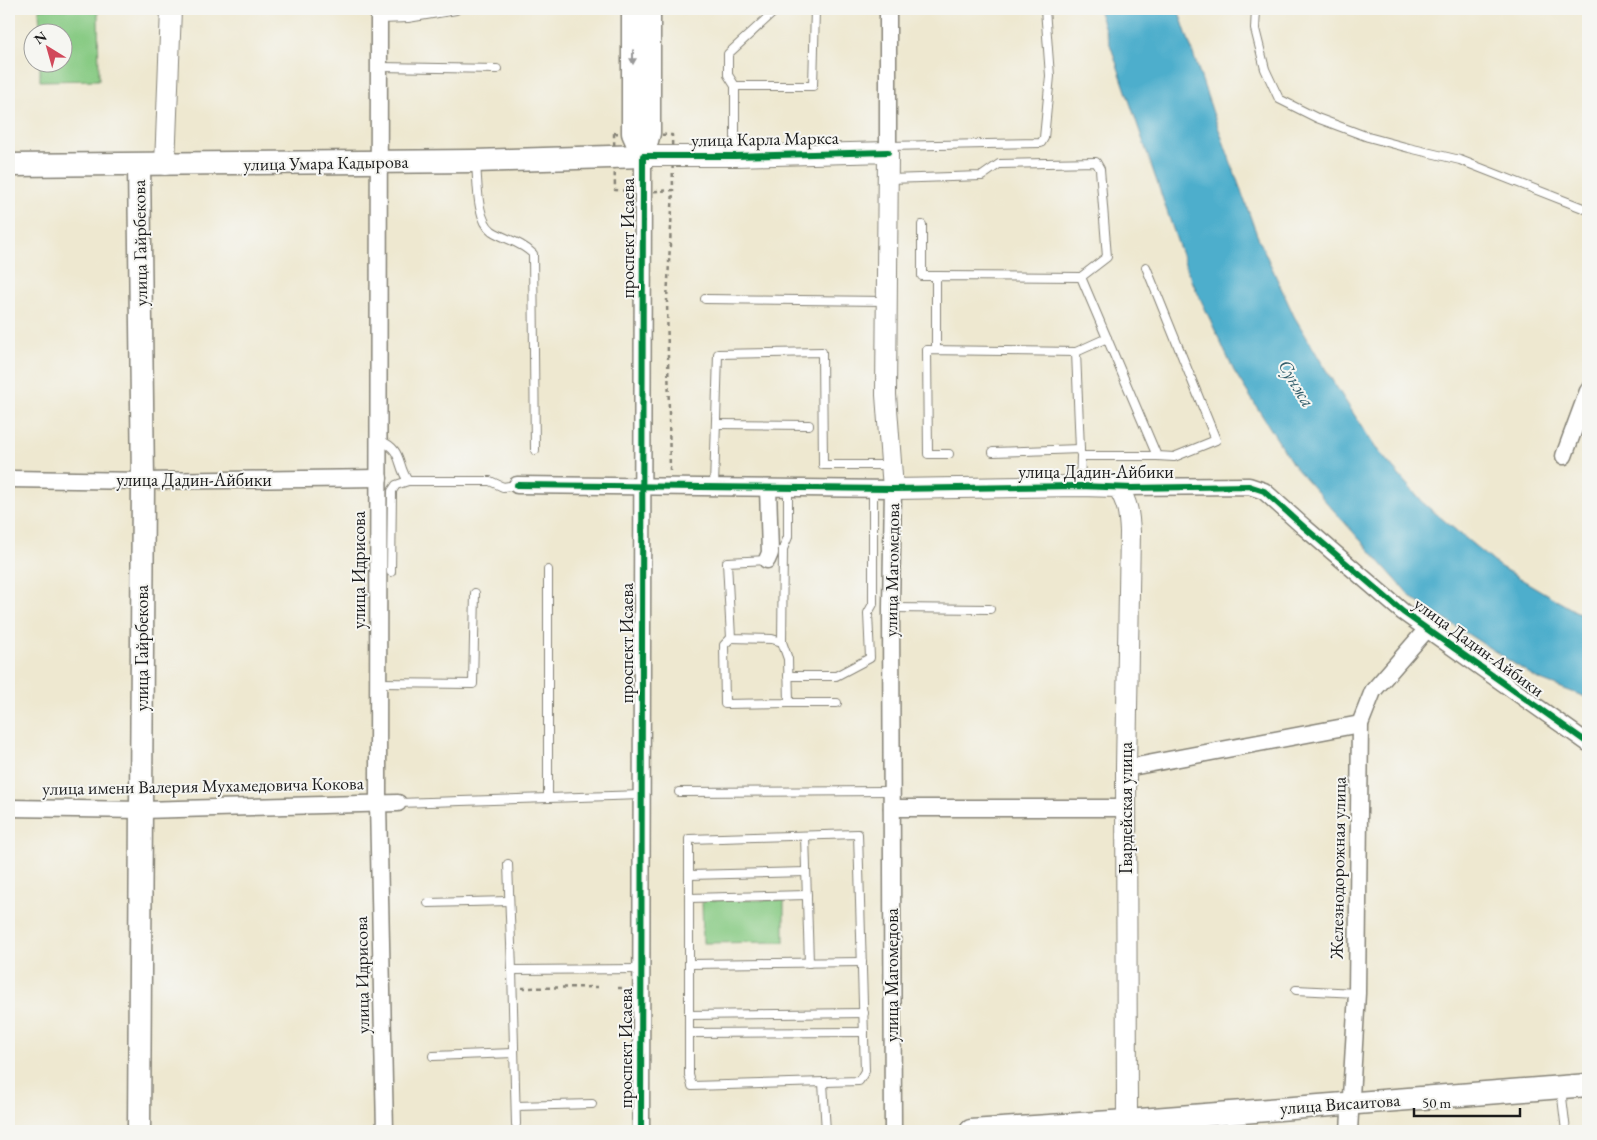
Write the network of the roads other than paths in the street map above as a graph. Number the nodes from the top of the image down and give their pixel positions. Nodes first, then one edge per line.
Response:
1 (171, 9) edge
2 (633, 9) edge
3 (649, 9) edge
4 (777, 9) edge
5 (815, 9) edge
6 (888, 9) edge
7 (1045, 9) edge
8 (1256, 9) edge
9 (456, 10) dead end
10 (380, 14) edge
11 (380, 67) junction
12 (497, 69) dead end
13 (735, 86) junction
14 (888, 149) junction
15 (643, 156) junction
16 (735, 156) junction
17 (379, 162) junction
18 (475, 162) junction
19 (9, 165) edge
20 (139, 165) junction
21 (165, 165) junction
22 (888, 179) junction
23 (1588, 210) edge
24 (922, 225) dead end
25 (1146, 267) dead end
26 (936, 276) junction
27 (1082, 277) junction
28 (705, 299) dead end
29 (887, 301) junction
30 (1107, 338) junction
31 (936, 350) junction
32 (1076, 352) junction
33 (1588, 390) edge
34 (716, 424) junction
35 (809, 425) dead end
36 (379, 440) junction
37 (535, 450) dead end
38 (993, 452) dead end
39 (1080, 453) junction
40 (949, 454) dead end
41 (1157, 456) junction
42 (1564, 456) dead end
43 (890, 465) junction
44 (379, 478) junction
45 (9, 480) edge
46 (143, 481) junction
47 (408, 481) junction
48 (517, 485) joint
49 (1080, 486) junction
50 (642, 487) junction
51 (714, 487) junction
52 (1118, 487) junction
53 (768, 488) junction
54 (788, 488) junction
55 (873, 489) junction
56 (893, 489) junction
57 (775, 560) junction
58 (548, 570) dead end
59 (390, 572) dead end
60 (475, 593) dead end
61 (891, 608) junction
62 (990, 610) dead end
63 (1427, 629) junction
64 (731, 638) junction
65 (782, 642) junction
66 (788, 676) junction
67 (378, 683) junction
68 (789, 703) junction
69 (837, 703) dead end
70 (1360, 724) junction
71 (1588, 743) edge
72 (1126, 768) junction
73 (892, 791) junction
74 (679, 792) dead end
75 (642, 795) junction
76 (548, 798) junction
77 (378, 803) junction
78 (398, 803) joint
79 (9, 808) edge
80 (892, 808) junction
81 (1126, 808) junction
82 (142, 810) junction
83 (805, 836) junction
84 (508, 864) dead end
85 (806, 872) junction
86 (689, 875) junction
87 (807, 895) junction
88 (689, 898) junction
89 (510, 901) junction
90 (428, 903) dead end
91 (862, 962) junction
92 (809, 963) junction
93 (689, 964) junction
94 (641, 969) junction
95 (512, 970) junction
96 (1296, 990) dead end
97 (1357, 993) junction
98 (864, 1013) junction
99 (689, 1014) junction
100 (864, 1032) junction
101 (689, 1033) junction
102 (514, 1053) junction
103 (433, 1056) dead end
104 (823, 1083) junction
105 (1588, 1085) edge
106 (1561, 1087) junction
107 (1350, 1103) junction
108 (592, 1104) dead end
109 (516, 1106) junction
110 (516, 1124) dead end
111 (1127, 1126) edge
112 (139, 1131) edge
113 (385, 1131) edge
114 (641, 1131) edge
115 (826, 1131) edge
116 (893, 1131) edge
117 (971, 1131) edge
118 (1349, 1131) edge
119 (1566, 1131) edge

1 - 21 street, улица Гайрбекова
2 -> 15 main road
3 - 15 main road
4 - 13 lane
5 - 13 lane
6 - 14 street, улица Магомедова
7 - 14 lane
8 - 23 lane
9 - 10 lane
10 - 11 street, улица Идрисова
11 - 12 lane
11 - 17 street, улица Идрисова
13 - 16 lane
14 - 16 street, улица Карла Маркса
14 - 22 street, улица Магомедова
15 - 16 street, улица Карла Маркса
15 - 18 main road, улица Умара Кадырова
15 - 50 street, проспект Исаева
17 - 18 main road, улица Умара Кадырова
17 - 21 main road, улица Умара Кадырова
17 - 36 street, улица Идрисова
18 - 37 lane
19 - 20 main road, улица Умара Кадырова
20 - 21 main road, улица Умара Кадырова
20 - 46 main road, улица Гайрбекова
22 - 27 lane
22 - 29 street, улица Магомедова
24 - 26 lane
25 - 41 lane
26 - 27 lane
26 - 31 lane
27 - 30 lane
28 - 29 lane
29 - 43 street, улица Магомедова
30 - 32 lane
30 - 41 lane
31 - 32 lane
31 - 40 lane
32 - 39 lane
33 - 42 street
34 - 35 lane
34 - 43 lane
34 - 51 lane
36 - 44 street, улица Идрисова
36 - 47 lane
38 - 39 lane
39 - 41 lane
39 - 49 lane
43 - 56 street, улица Магомедова
44 - 46 street, улица Дадин-Айбики
44 - 67 street, улица Идрисова
45 - 46 street, улица Дадин-Айбики
46 - 82 main road, улица Гайрбекова
47 - 48 lane
47 - 59 lane
48 - 50 street, улица Дадин-Айбики
49 - 52 street, улица Дадин-Айбики
49 - 56 street, улица Дадин-Айбики
50 - 51 street, улица Дадин-Айбики
50 - 75 street, проспект Исаева
51 - 53 street, улица Дадин-Айбики
52 - 63 street, улица Дадин-Айбики
52 - 72 street, Гвардейская улица
53 - 54 street, улица Дадин-Айбики
53 - 57 street
54 - 55 street, улица Дадин-Айбики
54 - 57 lane
55 - 56 street, улица Дадин-Айбики
55 - 66 lane
56 - 61 street, улица Магомедова
57 - 64 lane
57 - 65 lane
58 - 76 lane
60 - 67 lane
61 - 62 lane
61 - 73 street, улица Магомедова
63 - 70 street, Железнодорожная улица
63 - 71 street, улица Дадин-Айбики
64 - 65 lane
64 - 68 lane
65 - 66 lane
66 - 68 lane
67 - 77 street, улица Идрисова
68 - 69 lane
70 - 72 street
70 - 97 street, Железнодорожная улица
72 - 81 street, Гвардейская улица
73 - 74 lane
73 - 80 street, улица Магомедова
75 - 76 lane
75 - 94 street, проспект Исаева
76 - 78 lane
77 - 78 street, улица имени Валерия Мухамедовича Кокова
77 - 82 street, улица имени Валерия Мухамедовича Кокова
77 - 113 street, улица Идрисова
79 - 82 street, улица имени Валерия Мухамедовича Кокова
80 - 81 street
80 - 116 street, улица Магомедова
81 - 111 street, Гвардейская улица
82 - 112 main road, улица Гайрбекова
83 - 85 lane
83 - 86 lane
83 - 91 lane
84 - 89 lane
85 - 86 lane
85 - 87 lane
86 - 88 lane
87 - 88 lane
87 - 92 lane
88 - 93 lane
89 - 90 lane
89 - 95 lane
91 - 92 lane
91 - 98 lane
92 - 93 lane
93 - 99 lane
94 - 95 lane
94 - 114 street, проспект Исаева
95 - 102 lane
96 - 97 lane
97 - 107 street, Железнодорожная улица
98 - 99 lane
98 - 100 lane
99 - 101 lane
100 - 101 lane
100 - 104 lane
101 - 104 lane
102 - 103 lane
102 - 109 lane
104 - 115 lane
105 - 106 main road, улица Висаитова
106 - 107 main road, улица Висаитова
106 - 119 lane
107 - 111 main road, улица Висаитова
107 - 118 street, Железнодорожная улица
108 - 109 lane
109 - 110 lane
111 - 117 main road, улица Висаитова

